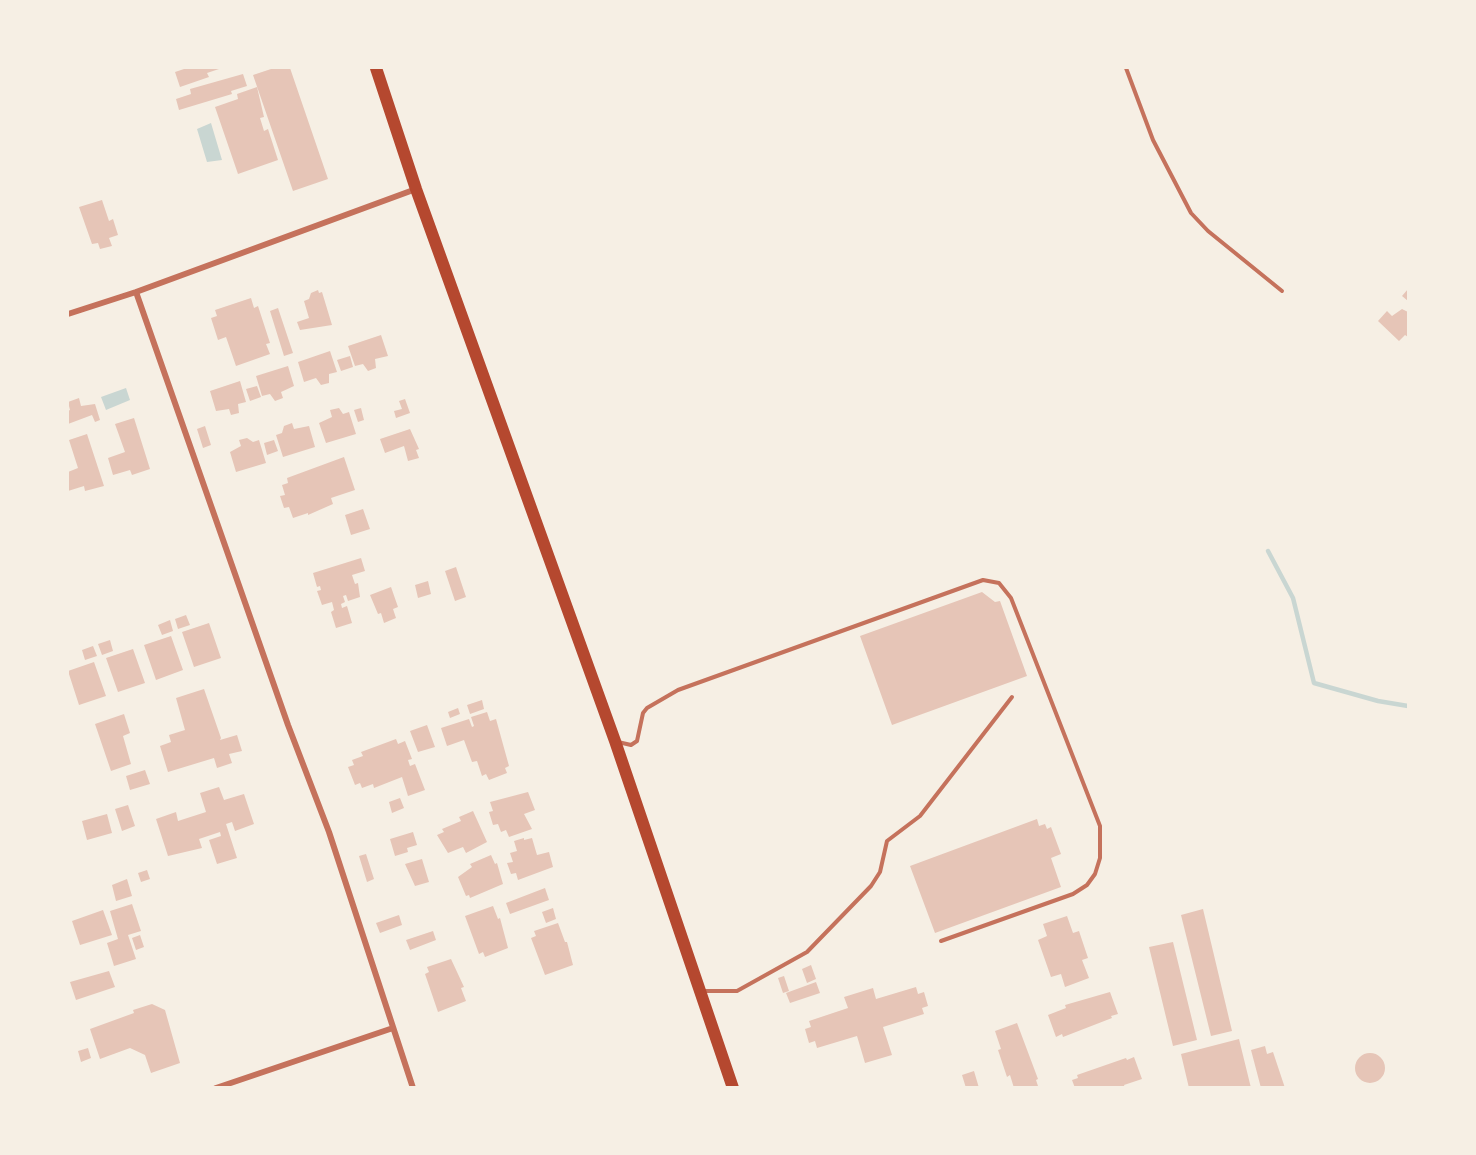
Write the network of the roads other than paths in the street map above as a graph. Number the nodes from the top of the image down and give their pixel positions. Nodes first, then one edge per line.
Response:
1 (375, 68) edge
2 (1126, 68) edge
3 (416, 189) junction
4 (1282, 291) dead end
5 (136, 292) junction
6 (68, 314) edge
7 (1012, 697) dead end
8 (615, 741) junction
9 (941, 941) dead end
10 (700, 991) junction
11 (393, 1028) junction
12 (216, 1088) edge
13 (413, 1088) edge
14 (733, 1088) edge

1 - 3 highway
2 - 4 lane
3 - 5 street
3 - 8 highway
5 - 6 street
5 - 11 street
7 - 10 lane
8 - 9 lane
8 - 10 highway
10 - 14 highway
11 - 12 street
11 - 13 street

